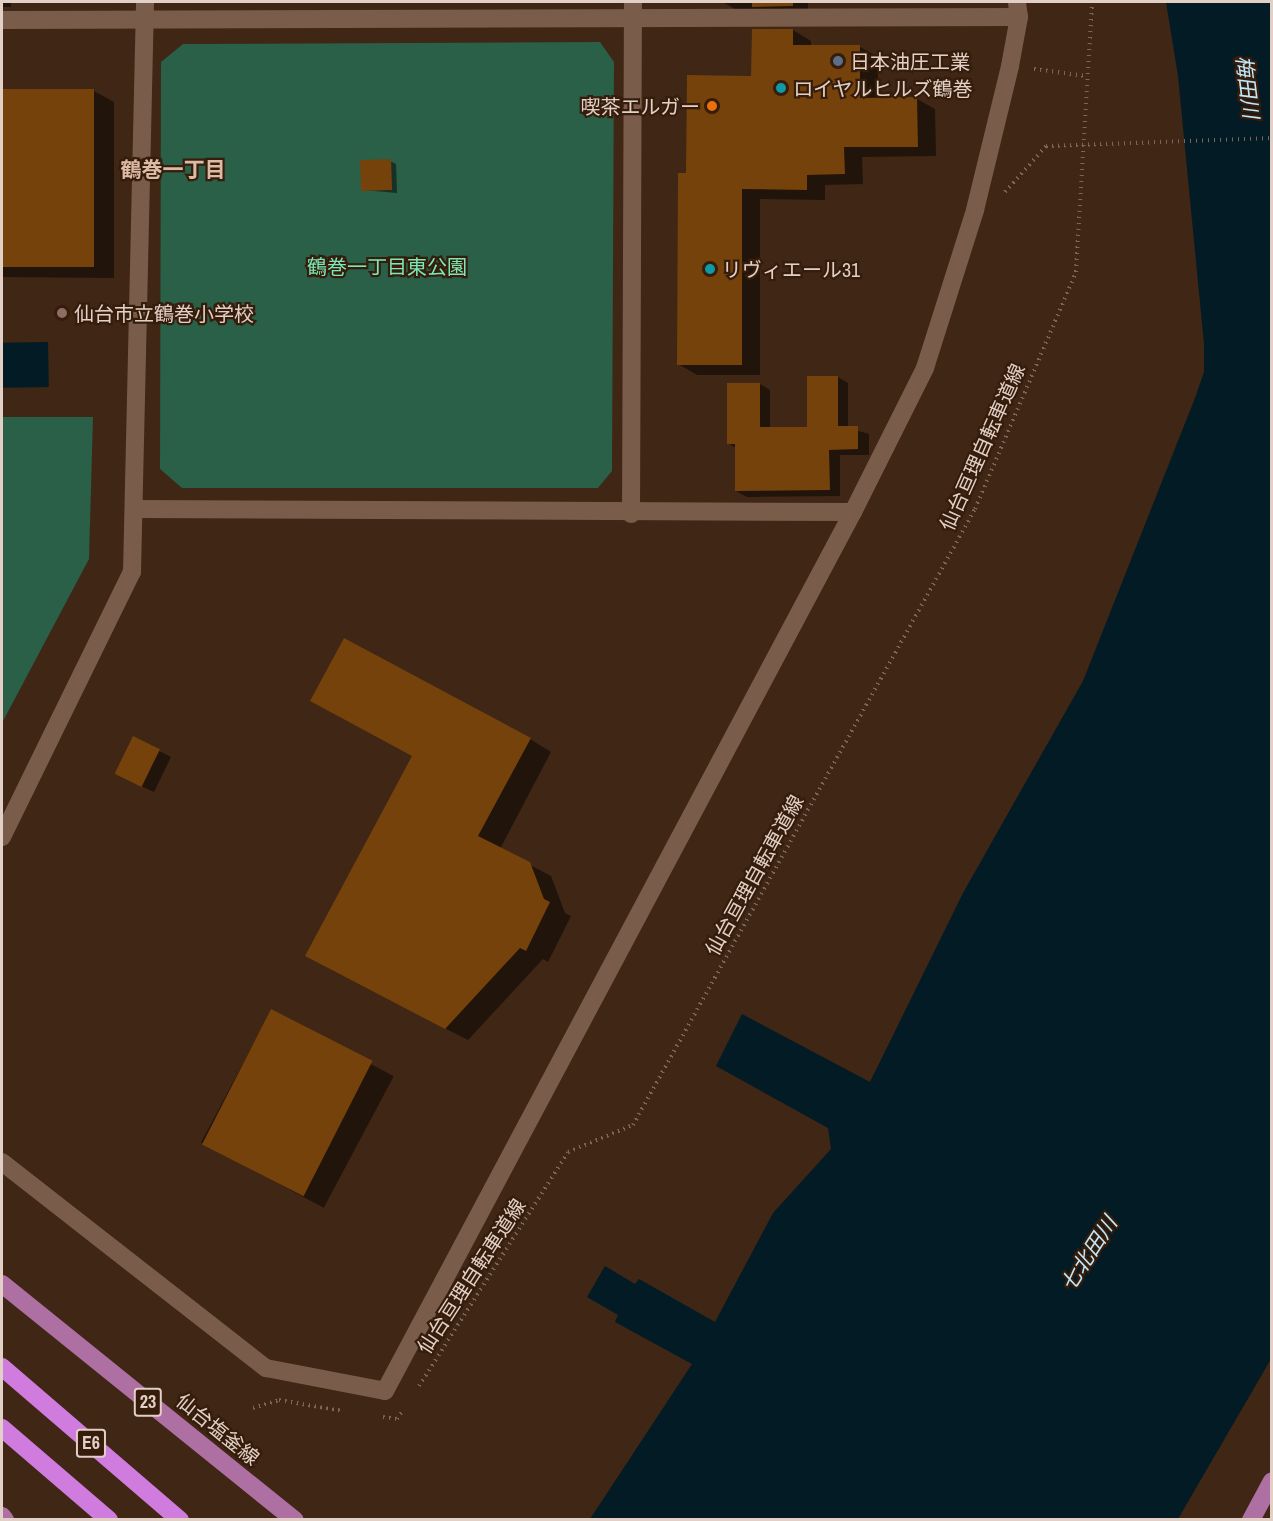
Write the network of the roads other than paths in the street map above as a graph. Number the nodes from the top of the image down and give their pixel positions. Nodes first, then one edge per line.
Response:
1 (145, 2) edge
2 (1018, 9) edge
3 (633, 10) edge
4 (2, 20) edge
5 (143, 20) junction
6 (134, 509) junction
7 (853, 512) junction
8 (631, 514) junction
9 (2, 837) edge
10 (2, 1162) edge
11 (2, 1284) edge
12 (2, 1367) edge
13 (2, 1428) edge
14 (1272, 1481) edge
15 (2, 1516) edge
16 (5, 1520) edge
17 (109, 1520) edge
18 (180, 1520) edge
19 (295, 1520) edge
20 (1251, 1520) edge

1 - 5 street
2 - 3 street
2 - 7 street
3 - 5 street
3 - 8 street
4 - 5 street
5 - 6 street
6 - 8 street
6 - 9 street
7 - 8 street
7 - 10 street
11 - 19 main road, 仙台塩釜線 / 23
12 - 18 highway, E6
13 - 17 highway, E6
14 - 20 main road
15 - 16 main road

